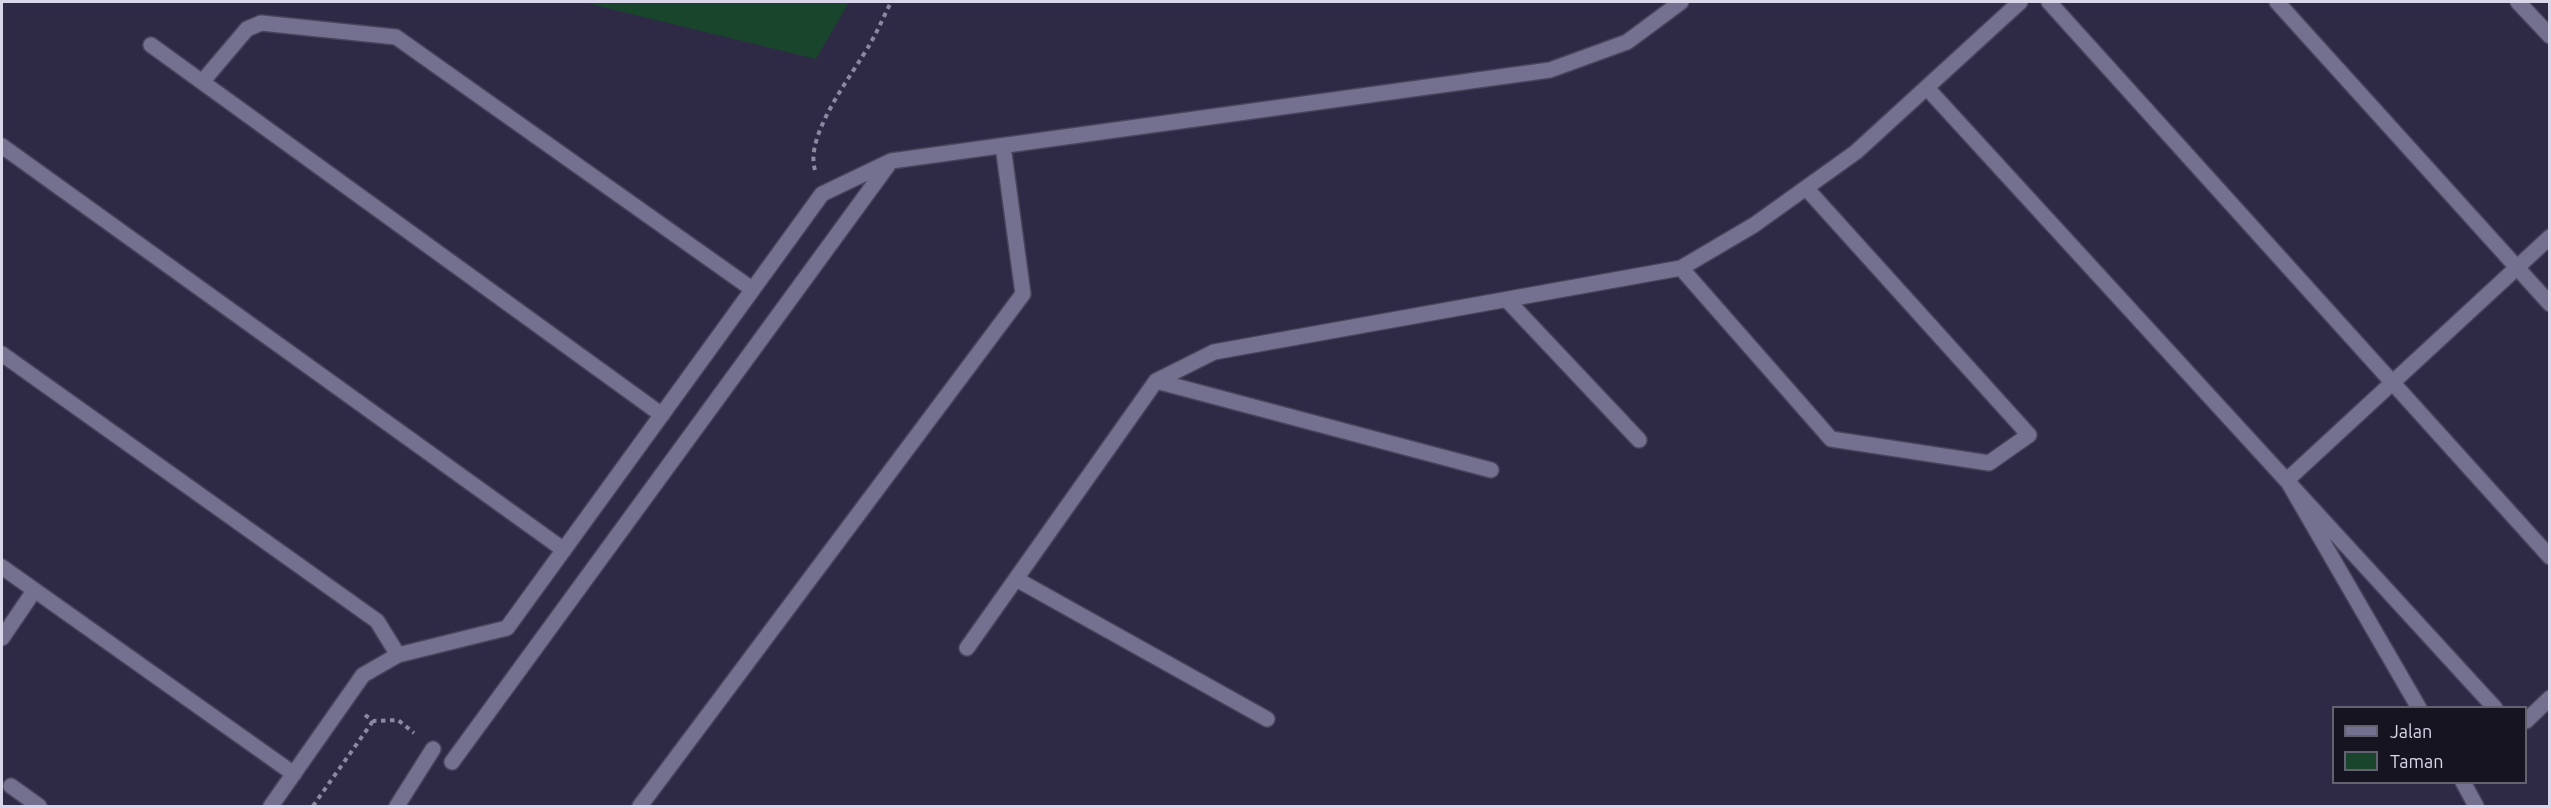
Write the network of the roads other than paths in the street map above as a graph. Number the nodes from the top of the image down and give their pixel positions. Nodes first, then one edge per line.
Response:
1 (1681, 2) edge
2 (2019, 2) edge
3 (2049, 2) edge
4 (2277, 2) edge
5 (2518, 2) edge
6 (2550, 36) edge
7 (151, 45) dead end
8 (202, 82) junction
9 (1926, 88) junction
10 (2, 146) edge
11 (1003, 146) junction
12 (891, 161) junction
13 (1806, 188) junction
14 (2550, 237) edge
15 (1681, 267) junction
16 (2517, 268) junction
17 (752, 289) junction
18 (1507, 300) junction
19 (2550, 304) edge
20 (2, 354) edge
21 (1156, 381) junction
22 (2392, 383) junction
23 (662, 415) junction
24 (1639, 440) dead end
25 (1491, 470) dead end
26 (2287, 480) junction
27 (564, 550) junction
28 (2550, 558) edge
29 (2, 567) edge
30 (1016, 579) junction
31 (34, 591) junction
32 (2, 638) edge
33 (967, 648) dead end
34 (398, 655) junction
35 (2550, 698) edge
36 (2418, 706) edge
37 (2493, 706) edge
38 (1267, 719) dead end
39 (2527, 721) edge
40 (433, 748) road end
41 (452, 762) dead end
42 (294, 774) junction
43 (2464, 784) edge
44 (11, 786) dead end
45 (39, 807) edge
46 (271, 807) edge
47 (397, 807) edge
48 (640, 807) edge
49 (2476, 807) edge

1 - 11 street
2 - 9 street
3 - 22 street
4 - 16 street
5 - 6 street
7 - 8 street
8 - 17 street
8 - 23 street
9 - 13 street
9 - 26 street
10 - 27 street
11 - 12 street
11 - 48 street
12 - 17 street
12 - 41 street
13 - 15 street
13 - 15 street
14 - 16 street
15 - 18 street
16 - 19 street
16 - 22 street
17 - 23 street
18 - 21 street
18 - 24 street
20 - 34 street
21 - 25 street
21 - 30 street
22 - 26 street
22 - 28 street
23 - 27 street
26 - 36 street
26 - 37 street
27 - 34 street
29 - 31 street
30 - 33 street
30 - 38 street
31 - 32 street
31 - 42 street
34 - 42 street
35 - 39 street
40 - 47 street
42 - 46 street
43 - 49 street
44 - 45 street

